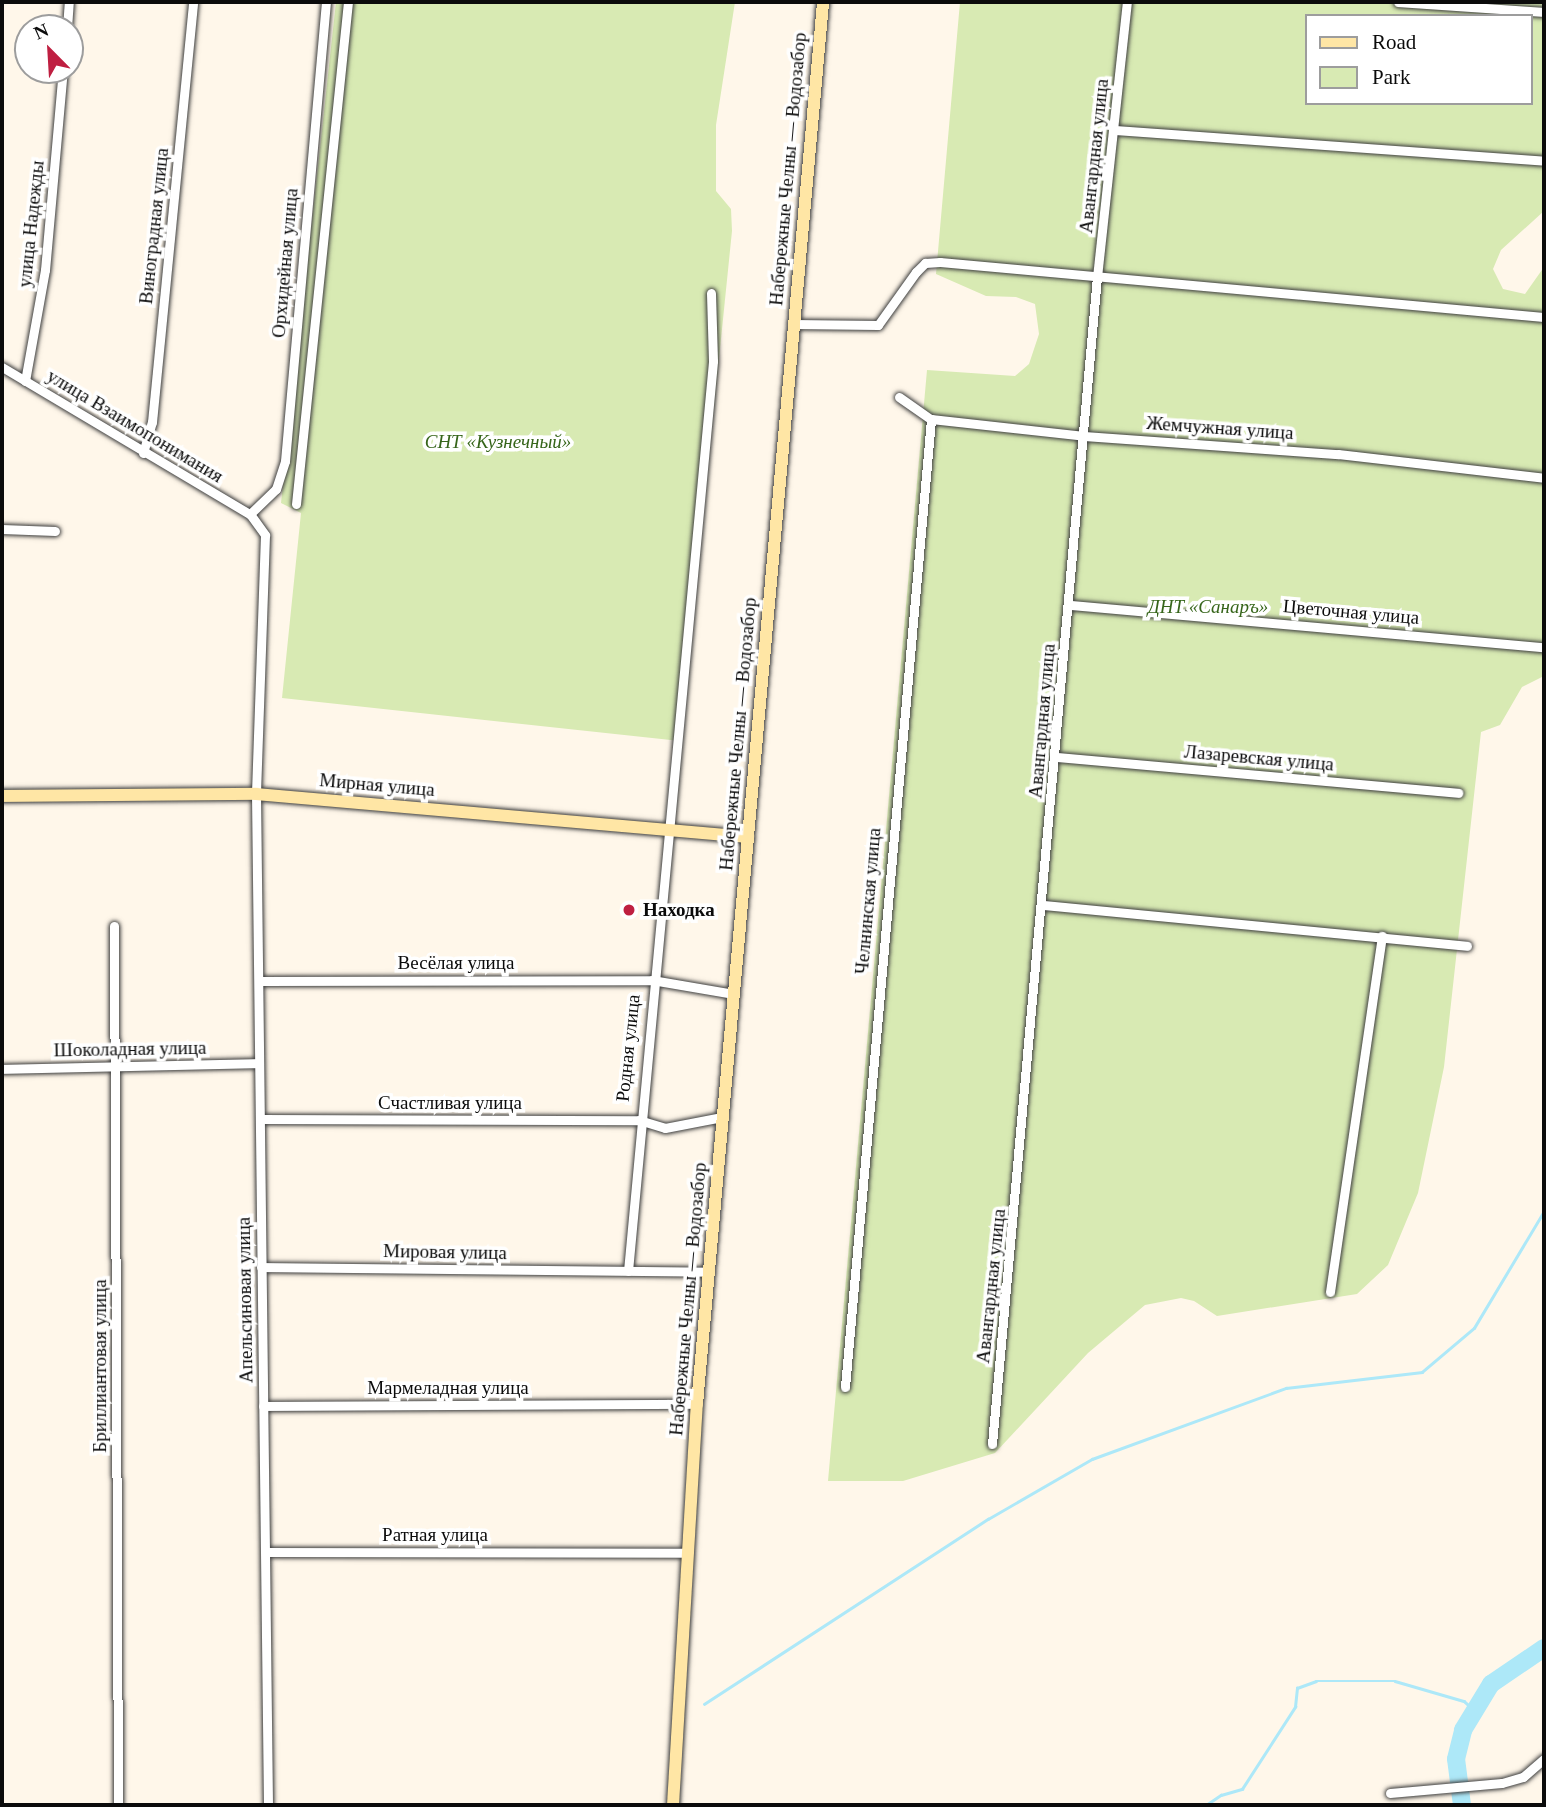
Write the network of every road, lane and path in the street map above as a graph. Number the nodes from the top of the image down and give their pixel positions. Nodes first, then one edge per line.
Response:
1 (193, 2) edge
2 (326, 2) edge
3 (348, 2) edge
4 (823, 2) edge
5 (1127, 2) edge
6 (1398, 2) edge
7 (1544, 12) edge
8 (62, 84) edge
9 (1116, 130) junction
10 (1544, 161) edge
11 (1097, 277) junction
12 (711, 293) dead end
13 (1544, 317) edge
14 (793, 324) junction
15 (2, 367) edge
16 (25, 381) junction
17 (899, 397) dead end
18 (931, 419) junction
19 (1084, 436) junction
20 (144, 453) junction
21 (1544, 478) edge
22 (296, 504) dead end
23 (250, 514) junction
24 (2, 528) edge
25 (55, 531) dead end
26 (1070, 605) junction
27 (1544, 647) edge
28 (1056, 757) junction
29 (1458, 793) dead end
30 (256, 794) junction
31 (2, 796) edge
32 (666, 830) junction
33 (748, 836) junction
34 (1042, 905) junction
35 (114, 926) dead end
36 (1382, 936) junction
37 (1467, 946) dead end
38 (652, 980) junction
39 (260, 981) junction
40 (734, 993) junction
41 (259, 1063) junction
42 (117, 1067) junction
43 (2, 1069) edge
44 (722, 1117) junction
45 (261, 1119) junction
46 (639, 1120) junction
47 (261, 1267) junction
48 (628, 1271) junction
49 (709, 1272) junction
50 (1330, 1292) dead end
51 (845, 1387) dead end
52 (697, 1404) junction
53 (264, 1406) junction
54 (992, 1444) dead end
55 (266, 1552) junction
56 (688, 1552) junction
57 (1544, 1759) edge
58 (1390, 1793) dead end
59 (118, 1805) edge
60 (268, 1805) edge
61 (673, 1805) edge

1 - 20 street, Виноградная улица
2 - 23 street, Орхидейная улица
3 - 22 street
4 - 14 main road, Набережные Челны — Водозабор
5 - 9 street, Авангардная улица
6 - 7 street
8 - 16 street, улица Надежды
9 - 10 street
9 - 11 street, Авангардная улица
11 - 13 street
11 - 14 street
11 - 19 street, Авангардная улица
12 - 32 street, Родная улица
14 - 33 main road, Набережные Челны — Водозабор
15 - 16 street, улица Взаимопонимания
16 - 20 street, улица Взаимопонимания
17 - 18 street, Жемчужная улица
18 - 19 street, Жемчужная улица
18 - 51 street, Челнинская улица
19 - 21 street, Жемчужная улица
19 - 26 street, Авангардная улица
20 - 23 street, улица Взаимопонимания
23 - 30 street, Апельсиновая улица
24 - 25 street
26 - 27 street, Цветочная улица
26 - 28 street, Авангардная улица
28 - 29 street, Лазаревская улица
28 - 34 street, Авангардная улица
30 - 31 main road, Мирная улица
30 - 32 main road, Мирная улица
30 - 39 street, Апельсиновая улица
32 - 33 main road, Мирная улица
32 - 38 street, Родная улица
33 - 40 main road, Набережные Челны — Водозабор
34 - 36 street
34 - 54 street, Авангардная улица
35 - 42 street, Бриллиантовая улица
36 - 37 street
36 - 50 street
38 - 39 street, Весёлая улица
38 - 40 street, Весёлая улица
38 - 46 street, Родная улица
39 - 41 street, Апельсиновая улица
40 - 44 main road, Набережные Челны — Водозабор
41 - 42 street, Шоколадная улица
41 - 45 street, Апельсиновая улица
42 - 43 street, Шоколадная улица
42 - 59 street, Бриллиантовая улица
44 - 46 street, Счастливая улица
44 - 49 main road, Набережные Челны — Водозабор
45 - 46 street, Счастливая улица
45 - 47 street, Апельсиновая улица
46 - 48 street, Родная улица
47 - 48 street, Мировая улица
47 - 53 street, Апельсиновая улица
48 - 49 street, Мировая улица
49 - 52 main road, Набережные Челны — Водозабор
52 - 53 street, Мармеладная улица
52 - 56 main road, Набережные Челны — Водозабор
53 - 55 street, Апельсиновая улица
55 - 56 street, Ратная улица
55 - 60 street, Апельсиновая улица
56 - 61 main road, Набережные Челны — Водозабор
57 - 58 street

